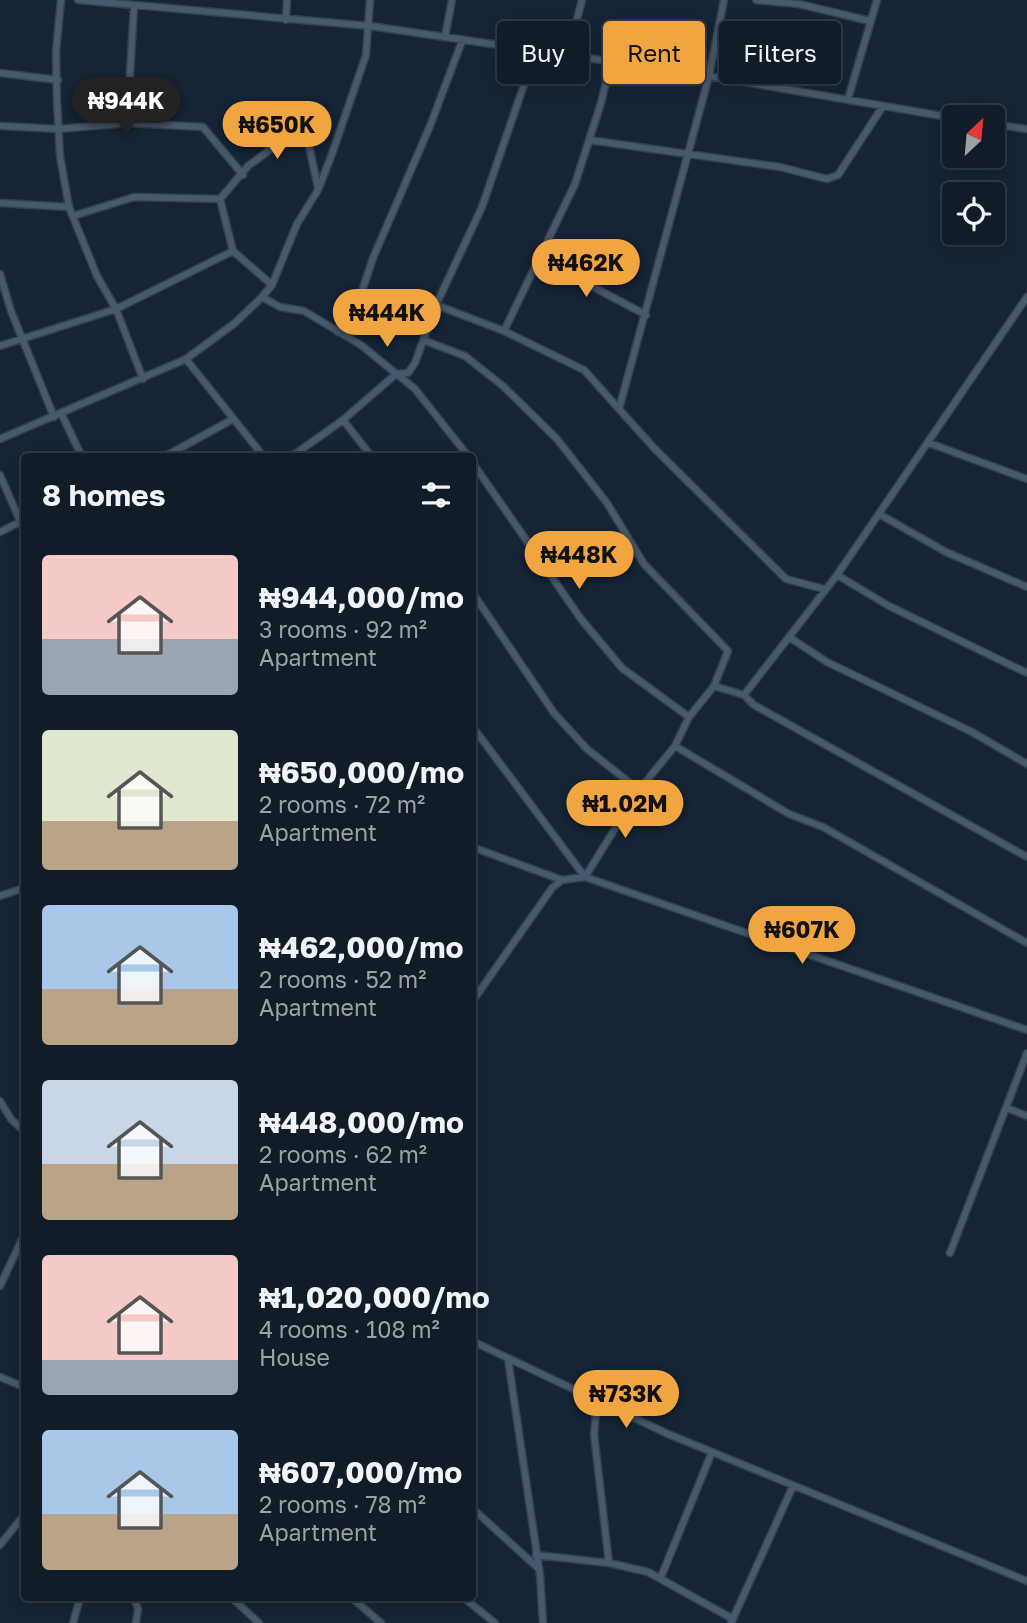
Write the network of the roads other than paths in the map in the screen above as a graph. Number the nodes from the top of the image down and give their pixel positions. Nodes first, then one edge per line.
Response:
1 (61, 0) edge
2 (78, 0) edge
3 (154, 0) edge
4 (287, 0) edge
5 (370, 0) edge
6 (452, 0) edge
7 (582, 0) edge
8 (724, 0) edge
9 (756, 0) edge
10 (877, 0) edge
11 (800, 2) edge
12 (134, 7) junction
13 (153, 8) junction
14 (286, 20) junction
15 (577, 21) edge
16 (870, 21) junction
17 (370, 26) junction
18 (445, 37) junction
19 (462, 41) junction
20 (497, 45) edge
21 (0, 74) edge
22 (705, 75) edge
23 (709, 76) junction
24 (58, 80) junction
25 (524, 84) edge
26 (605, 84) edge
27 (848, 99) junction
28 (883, 107) junction
29 (942, 116) edge
30 (127, 124) junction
31 (0, 126) edge
32 (1005, 126) edge
33 (59, 129) junction
34 (1027, 129) edge
35 (589, 140) junction
36 (689, 155) junction
37 (243, 175) junction
38 (318, 190) junction
39 (220, 199) junction
40 (0, 203) edge
41 (69, 207) junction
42 (73, 216) junction
43 (233, 251) junction
44 (539, 258) junction
45 (0, 275) edge
46 (272, 285) junction
47 (262, 297) junction
48 (1027, 297) edge
49 (436, 305) junction
50 (116, 309) junction
51 (646, 315) junction
52 (504, 331) junction
53 (338, 332) junction
54 (23, 340) junction
55 (424, 340) junction
56 (0, 346) edge
57 (186, 359) junction
58 (396, 374) junction
59 (143, 379) junction
60 (619, 409) junction
61 (62, 415) junction
62 (54, 417) junction
63 (233, 419) junction
64 (343, 420) junction
65 (0, 439) edge
66 (929, 443) junction
67 (80, 453) edge
68 (171, 453) edge
69 (261, 453) edge
70 (297, 453) edge
71 (369, 453) edge
72 (466, 453) edge
73 (476, 467) edge
74 (0, 475) edge
75 (1027, 479) edge
76 (879, 513) junction
77 (20, 522) joint
78 (0, 532) edge
79 (837, 575) junction
80 (1027, 587) edge
81 (824, 589) junction
82 (476, 598) edge
83 (789, 637) junction
84 (1027, 673) edge
85 (714, 687) junction
86 (744, 695) junction
87 (689, 718) junction
88 (476, 731) edge
89 (675, 746) junction
90 (1027, 764) edge
91 (639, 790) junction
92 (476, 848) edge
93 (1027, 857) edge
94 (585, 877) junction
95 (562, 880) junction
96 (21, 889) edge
97 (0, 896) edge
98 (1027, 943) edge
99 (476, 996) edge
100 (1027, 1030) edge
101 (1027, 1053) edge
102 (0, 1101) edge
103 (1007, 1108) junction
104 (1027, 1116) edge
105 (21, 1128) edge
106 (21, 1241) edge
107 (950, 1253) dead end
108 (0, 1286) edge
109 (476, 1343) edge
110 (508, 1359) junction
111 (0, 1377) edge
112 (21, 1386) edge
113 (597, 1403) junction
114 (712, 1452) junction
115 (793, 1486) junction
116 (476, 1512) edge
117 (21, 1518) edge
118 (0, 1545) edge
119 (536, 1555) junction
120 (608, 1563) junction
121 (538, 1568) junction
122 (661, 1577) junction
123 (1027, 1581) edge
124 (79, 1601) edge
125 (135, 1601) edge
126 (235, 1601) edge
127 (355, 1601) edge
128 (468, 1601) edge
129 (732, 1621) edge
130 (72, 1623) edge
131 (136, 1623) edge
132 (259, 1623) edge
133 (381, 1623) edge
134 (495, 1623) edge
135 (542, 1623) edge

1 - 24 street
2 - 12 street
3 - 13 street
4 - 14 street
5 - 17 street
6 - 18 street
7 - 15 street
8 - 23 street
9 - 11 street
10 - 16 street
11 - 16 street
12 - 13 street
12 - 30 street
13 - 14 street
14 - 17 street
16 - 27 street
17 - 18 street
17 - 38 street
18 - 19 street
19 - 20 street
19 - 53 street
21 - 24 street
22 - 23 street
23 - 27 street
23 - 36 street
24 - 33 street
25 - 49 street
26 - 35 street
27 - 28 street
28 - 29 street
28 - 36 street
30 - 33 street
30 - 37 street
31 - 33 street
32 - 34 street
33 - 41 street
35 - 36 street
35 - 44 street
36 - 51 street
37 - 38 street
37 - 39 street
38 - 46 street
39 - 42 street
39 - 43 street
40 - 41 street
41 - 42 street
42 - 50 street
43 - 46 street
43 - 50 street
44 - 51 street
44 - 52 street
45 - 54 street
46 - 47 street
47 - 53 street
47 - 57 street
48 - 66 street
49 - 52 street
49 - 55 street
50 - 54 street
50 - 59 street
51 - 60 street
52 - 60 street
53 - 58 street
54 - 56 street
54 - 62 street
55 - 58 street
55 - 85 street
57 - 59 street
57 - 63 street
58 - 64 street
58 - 72 street
59 - 61 street
60 - 81 street
61 - 62 street
61 - 67 street
62 - 65 street
63 - 68 street
63 - 69 street
64 - 70 street
64 - 71 street
66 - 75 street
66 - 76 street
73 - 87 street
74 - 77 street
76 - 79 street
76 - 80 street
77 - 78 street
79 - 81 street
79 - 84 street
81 - 83 street
82 - 91 street
83 - 86 street
83 - 90 street
85 - 86 street
85 - 87 street
86 - 93 street
87 - 89 street
88 - 94 street
89 - 91 street
89 - 98 street
91 - 94 street
92 - 95 street
94 - 95 street
94 - 100 street
95 - 99 street
96 - 97 street
101 - 103 street
102 - 105 street
103 - 104 street
103 - 107 street
106 - 108 street
109 - 110 street
110 - 113 street
110 - 119 street
111 - 112 street
113 - 114 street
113 - 120 street
114 - 115 street
114 - 122 street
115 - 123 street
115 - 129 street
116 - 121 street
117 - 118 street
119 - 120 street
119 - 121 street
120 - 122 street
121 - 135 street
122 - 129 street
124 - 130 street
125 - 131 street
126 - 132 street
127 - 133 street
128 - 134 street

